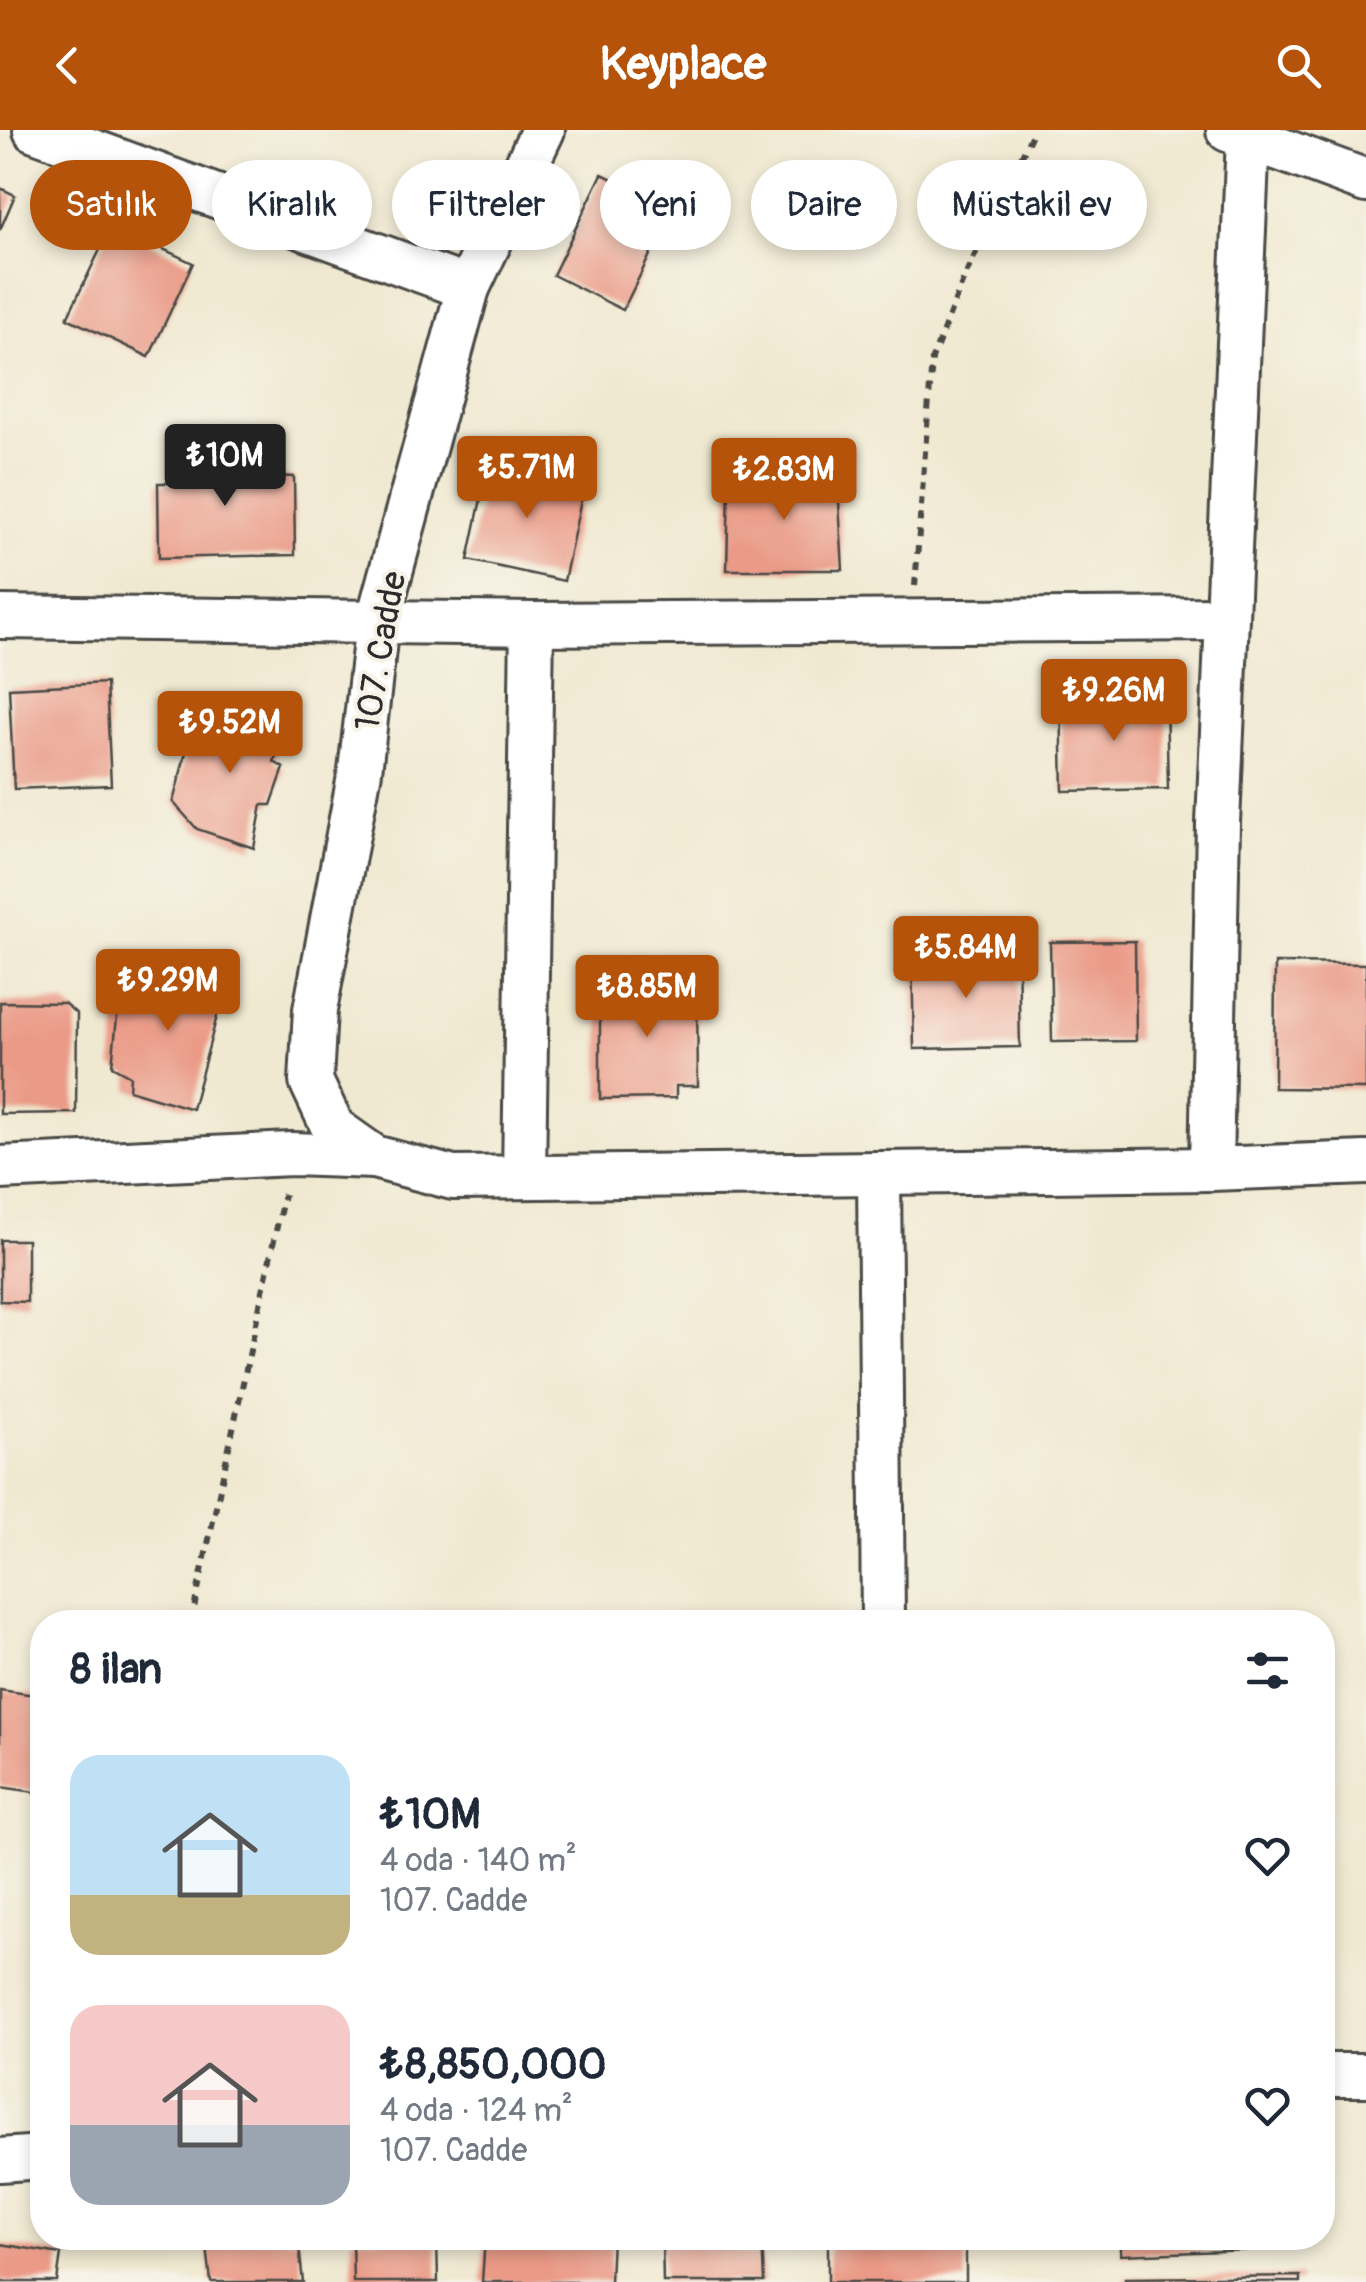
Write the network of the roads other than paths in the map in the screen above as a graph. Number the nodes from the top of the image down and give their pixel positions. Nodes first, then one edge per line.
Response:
1 (34, 130) edge
2 (543, 130) edge
3 (1238, 134) edge
4 (109, 143) edge
5 (1366, 181) edge
6 (468, 288) junction
7 (0, 617) edge
8 (1226, 619) junction
9 (377, 623) junction
10 (532, 624) junction
11 (374, 1157) junction
12 (1366, 1163) edge
13 (0, 1168) edge
14 (1211, 1169) junction
15 (879, 1173) junction
16 (524, 1177) junction
17 (883, 1610) edge
18 (1366, 2075) edge
19 (1335, 2076) edge
20 (30, 2158) edge
21 (0, 2160) edge

1 - 4 street
2 - 6 street, 107. Cadde
3 - 5 street
3 - 8 street
4 - 6 street
6 - 9 street, 107. Cadde
7 - 9 street
8 - 10 street
8 - 14 street
9 - 10 street
9 - 11 street, 107. Cadde
10 - 16 street
11 - 13 street
11 - 16 street
12 - 14 street
14 - 15 street
15 - 16 street
15 - 17 street
18 - 19 street
20 - 21 street

